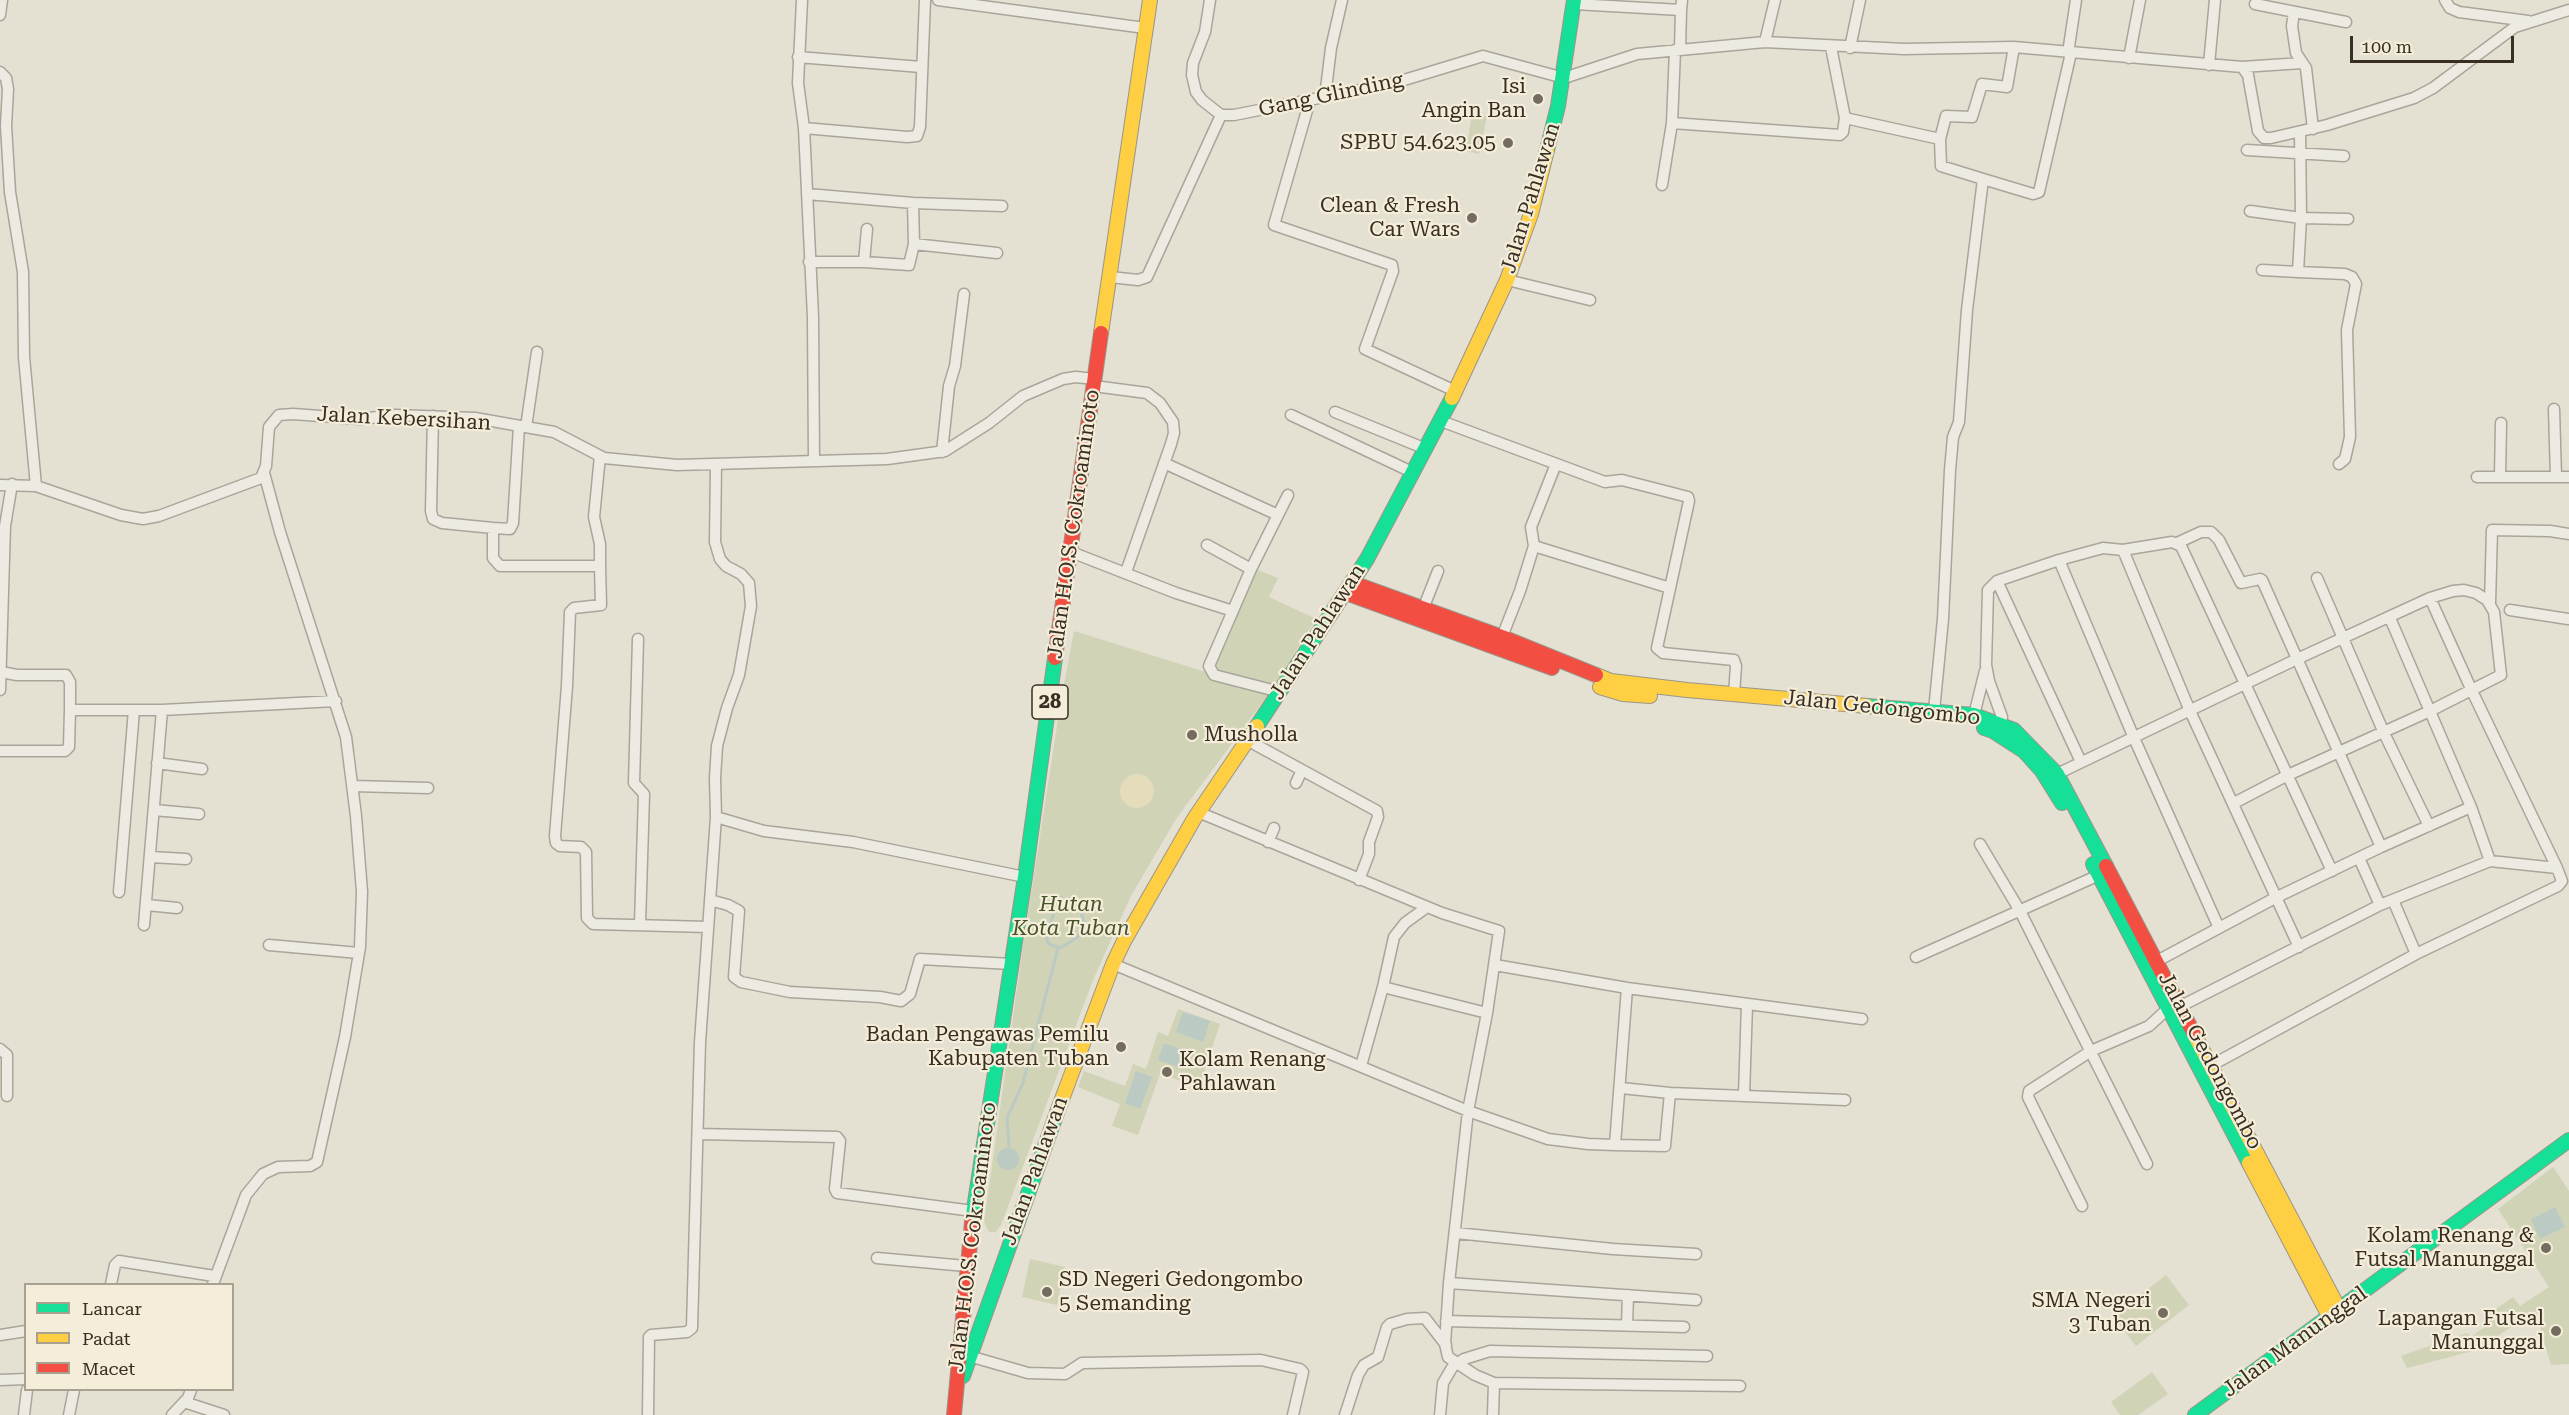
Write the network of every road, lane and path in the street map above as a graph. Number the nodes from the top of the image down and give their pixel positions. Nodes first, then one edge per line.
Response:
1 (2, 0) edge
2 (801, 0) edge
3 (925, 0) edge
4 (938, 0) edge
5 (1150, 0) edge
6 (1210, 0) edge
7 (1342, 0) edge
8 (1775, 0) edge
9 (1860, 0) edge
10 (2076, 0) edge
11 (2140, 0) edge
12 (2215, 0) edge
13 (2445, 0) edge
14 (2559, 0) edge
15 (1574, 2) edge
16 (2255, 4) dead end
17 (2276, 4) edge
18 (1681, 5) edge
19 (2565, 11) edge
20 (2294, 12) junction
21 (0, 15) edge
22 (2529, 21) junction
23 (2346, 22) dead end
24 (1145, 28) junction
25 (1765, 42) junction
26 (1832, 47) junction
27 (2014, 47) junction
28 (1850, 48) junction
29 (1678, 50) junction
30 (2070, 53) junction
31 (798, 57) junction
32 (2129, 58) junction
33 (2302, 63) junction
34 (2209, 65) junction
35 (921, 67) junction
36 (2242, 67) junction
37 (0, 72) edge
38 (1564, 78) junction
39 (1325, 97) junction
40 (1310, 100) junction
41 (1221, 115) junction
42 (1845, 118) junction
43 (1672, 123) junction
44 (804, 128) junction
45 (2313, 129) junction
46 (2300, 132) junction
47 (1940, 139) junction
48 (2247, 150) dead end
49 (2301, 153) junction
50 (2344, 156) dead end
51 (1983, 178) junction
52 (1662, 186) dead end
53 (807, 194) junction
54 (914, 203) junction
55 (1002, 206) dead end
56 (2250, 211) dead end
57 (2301, 218) junction
58 (2348, 219) dead end
59 (867, 229) dead end
60 (914, 244) junction
61 (997, 253) dead end
62 (809, 262) junction
63 (864, 262) junction
64 (2262, 270) dead end
65 (2298, 272) junction
66 (1110, 277) junction
67 (1507, 280) junction
68 (964, 294) dead end
69 (1590, 300) dead end
70 (537, 352) dead end
71 (1094, 383) junction
72 (1455, 391) junction
73 (2554, 409) dead end
74 (1335, 411) dead end
75 (1291, 415) dead end
76 (433, 416) junction
77 (1441, 421) junction
78 (2501, 423) dead end
79 (522, 427) junction
80 (1426, 449) junction
81 (942, 452) junction
82 (600, 456) junction
83 (814, 460) junction
84 (1164, 463) junction
85 (1556, 464) junction
86 (2339, 464) dead end
87 (716, 465) junction
88 (264, 473) junction
89 (1414, 473) junction
90 (2477, 477) dead end
91 (2500, 477) junction
92 (2556, 477) junction
93 (2569, 477) edge
94 (12, 484) junction
95 (0, 485) edge
96 (36, 486) junction
97 (1288, 495) dead end
98 (1278, 515) junction
99 (493, 528) junction
100 (2569, 534) edge
101 (2177, 543) junction
102 (1207, 545) dead end
103 (1534, 546) junction
104 (2122, 550) junction
105 (1071, 552) junction
106 (2059, 560) junction
107 (600, 566) junction
108 (1251, 569) junction
109 (1438, 570) dead end
110 (1126, 572) junction
111 (2317, 578) dead end
112 (1997, 581) junction
113 (1350, 588) junction
114 (1670, 588) junction
115 (2430, 598) junction
116 (2490, 603) junction
117 (1423, 609) junction
118 (2510, 610) dead end
119 (1233, 611) junction
120 (2569, 617) edge
121 (2390, 618) junction
122 (1502, 637) junction
123 (638, 639) dead end
124 (2344, 639) junction
125 (1, 650) edge
126 (2297, 659) junction
127 (1986, 665) junction
128 (1, 672) edge
129 (2247, 685) junction
130 (0, 690) edge
131 (2472, 691) junction
132 (1280, 692) junction
133 (1679, 694) junction
134 (1734, 694) junction
135 (336, 701) junction
136 (70, 710) junction
137 (134, 710) junction
138 (162, 710) junction
139 (1934, 711) junction
140 (2190, 711) junction
141 (2430, 711) junction
142 (1974, 715) junction
143 (2001, 729) junction
144 (2384, 733) junction
145 (2134, 738) junction
146 (1247, 740) junction
147 (0, 751) edge
148 (2340, 752) junction
149 (2081, 762) junction
150 (157, 763) junction
151 (202, 769) dead end
152 (1302, 770) junction
153 (2057, 774) junction
154 (2288, 775) junction
155 (1296, 783) dead end
156 (352, 786) junction
157 (428, 788) dead end
158 (2234, 803) junction
159 (2471, 807) junction
160 (154, 810) junction
161 (1198, 812) junction
162 (199, 814) dead end
163 (716, 817) junction
164 (2429, 826) junction
165 (1274, 828) dead end
166 (1268, 842) junction
167 (1980, 844) dead end
168 (2381, 847) junction
169 (151, 856) junction
170 (2359, 858) junction
171 (186, 859) dead end
172 (2490, 861) junction
173 (2558, 868) junction
174 (2332, 871) junction
175 (2099, 875) junction
176 (1025, 877) junction
177 (1359, 880) junction
178 (119, 892) dead end
179 (2275, 898) junction
180 (710, 900) junction
181 (2393, 900) junction
182 (147, 905) junction
183 (2380, 905) junction
184 (1427, 907) junction
185 (177, 908) dead end
186 (2020, 911) junction
187 (640, 924) junction
188 (144, 925) dead end
189 (708, 927) junction
190 (2219, 928) junction
191 (269, 945) dead end
192 (2299, 947) junction
193 (360, 953) junction
194 (2416, 954) junction
195 (1916, 957) dead end
196 (2157, 961) junction
197 (1011, 964) junction
198 (1113, 964) junction
199 (1495, 965) junction
200 (1383, 987) junction
201 (1627, 988) junction
202 (1747, 1004) junction
203 (2175, 1005) junction
204 (1487, 1014) junction
205 (1862, 1019) dead end
206 (0, 1048) edge
207 (2091, 1051) junction
208 (2212, 1065) junction
209 (1360, 1066) junction
210 (1621, 1088) junction
211 (1670, 1093) junction
212 (1743, 1095) junction
213 (7, 1096) dead end
214 (1845, 1100) dead end
215 (1468, 1111) junction
216 (699, 1134) junction
217 (2569, 1140) edge
218 (1615, 1145) junction
219 (2147, 1164) dead end
220 (2082, 1206) dead end
221 (973, 1211) junction
222 (1456, 1233) junction
223 (1696, 1254) dead end
224 (877, 1258) dead end
225 (966, 1266) junction
226 (214, 1280) edge
227 (111, 1283) edge
228 (1449, 1283) junction
229 (1628, 1295) junction
230 (1696, 1300) dead end
231 (2334, 1312) junction
232 (1446, 1321) junction
233 (1627, 1325) junction
234 (1684, 1327) dead end
235 (24, 1331) edge
236 (0, 1335) edge
237 (1445, 1344) junction
238 (1473, 1355) junction
239 (969, 1356) junction
240 (1707, 1356) dead end
241 (1457, 1363) junction
242 (24, 1379) edge
243 (0, 1380) edge
244 (1494, 1383) junction
245 (1740, 1386) dead end
246 (27, 1391) edge
247 (74, 1391) edge
248 (190, 1391) edge
249 (184, 1401) junction
250 (954, 1410) edge
251 (24, 1415) edge
252 (69, 1415) edge
253 (172, 1415) edge
254 (224, 1415) edge
255 (648, 1415) edge
256 (1293, 1415) edge
257 (1345, 1415) edge
258 (1440, 1415) edge
259 (1493, 1415) edge
260 (2196, 1415) edge

1 - 21 street
2 - 31 street
3 - 35 street
4 - 24 street
5 - 24 main road, Jalan H.O.S. Cokroaminoto / 28
6 - 41 street
7 - 39 street
8 - 25 street
9 - 28 street
10 - 30 street
11 - 32 street
12 - 34 street
13 - 22 street
14 - 19 street
15 - 18 street
15 - 38 main road, Jalan Pahlawan
16 - 17 street
17 - 20 street
18 - 29 street
19 - 22 street
20 - 23 street
20 - 33 street
22 - 45 street
24 - 66 main road, Jalan H.O.S. Cokroaminoto / 28
25 - 26 street
25 - 29 street
26 - 28 street
26 - 42 street
27 - 28 street
27 - 30 street
27 - 47 street
29 - 38 street
29 - 43 street
30 - 32 street
30 - 51 street
31 - 35 street
31 - 44 street
32 - 34 street
33 - 36 street
33 - 45 street
34 - 36 street
35 - 44 street
36 - 46 street
37 - 96 street
38 - 39 street, Gang Glinding
38 - 67 main road, Jalan Pahlawan
39 - 40 street, Gang Glinding
40 - 41 street, Gang Glinding
40 - 72 street
41 - 66 street
42 - 43 street
42 - 47 street
43 - 52 street
44 - 53 street
45 - 46 street
46 - 49 street
47 - 51 street
48 - 49 street
49 - 50 street
49 - 57 street
51 - 139 street
53 - 54 street
53 - 62 street
54 - 55 street
54 - 60 street
56 - 57 street
57 - 58 street
57 - 65 street
59 - 63 street
60 - 61 street
60 - 63 street
62 - 63 street
62 - 83 street
64 - 65 street
65 - 86 street
66 - 71 main road, Jalan H.O.S. Cokroaminoto / 28
67 - 69 street
67 - 72 main road, Jalan Pahlawan
68 - 81 street
70 - 79 street
71 - 81 street, Jalan Kebersihan
71 - 84 street, Jalan Kebersihan
71 - 105 main road, Jalan H.O.S. Cokroaminoto / 28
72 - 77 main road, Jalan Pahlawan
73 - 92 street
74 - 80 street
75 - 89 street
76 - 79 street, Jalan Kebersihan
76 - 88 street, Jalan Kebersihan
76 - 99 street
77 - 80 main road, Jalan Pahlawan
77 - 85 street
78 - 91 street
79 - 82 street, Jalan Kebersihan
79 - 99 street
80 - 89 main road, Jalan Pahlawan
81 - 83 street, Jalan Kebersihan
82 - 87 street, Jalan Kebersihan
82 - 107 street
83 - 87 street, Jalan Kebersihan
84 - 98 street
84 - 110 street, Jalan Kebersihan
85 - 103 street
85 - 114 street
87 - 163 street
88 - 96 street
88 - 135 street
89 - 113 main road, Jalan Pahlawan
90 - 91 street
91 - 92 street
92 - 93 street
94 - 95 street
94 - 96 street
94 - 125 street
97 - 98 street
98 - 108 street
99 - 107 street
100 - 116 street
101 - 104 street
101 - 126 street
101 - 129 street
102 - 108 street
103 - 114 street
103 - 122 street
104 - 106 street
104 - 140 street
105 - 110 street
105 - 176 main road, Jalan H.O.S. Cokroaminoto / 28
106 - 112 street
106 - 145 street
107 - 187 street
108 - 119 street
109 - 117 street
110 - 119 street
111 - 124 street
112 - 127 street
112 - 149 street
113 - 117 main road, Jalan Gedongombo
113 - 132 main road, Jalan Pahlawan
113 - 133 main road, Jalan Gedongombo
114 - 134 street
115 - 116 street
115 - 121 street
115 - 131 street
116 - 131 street
117 - 122 main road, Jalan Gedongombo
118 - 120 street
119 - 132 street
121 - 124 street
121 - 141 street
122 - 133 main road, Jalan Gedongombo
123 - 187 street
124 - 126 street
124 - 144 street
125 - 128 street
126 - 129 street
126 - 148 street
127 - 142 street
127 - 143 street
128 - 130 street
128 - 136 street
129 - 140 street
129 - 154 street
131 - 141 street
131 - 173 street
132 - 146 main road, Jalan Pahlawan
133 - 134 main road, Jalan Gedongombo
133 - 143 main road, Jalan Gedongombo
134 - 139 main road, Jalan Gedongombo
135 - 138 street
135 - 156 street
136 - 137 street
136 - 147 street
137 - 138 street
137 - 178 street
138 - 150 street
139 - 142 main road, Jalan Gedongombo
140 - 145 street
140 - 158 street
141 - 144 street
141 - 159 street
142 - 143 main road, Jalan Gedongombo
143 - 153 main road, Jalan Gedongombo
143 - 175 main road, Jalan Gedongombo
144 - 148 street
144 - 164 street
145 - 149 street
145 - 190 street
146 - 152 street
146 - 161 main road, Jalan Pahlawan
148 - 154 street
148 - 168 street
149 - 153 street
150 - 151 street
150 - 160 street
152 - 155 street
152 - 177 street
153 - 196 main road, Jalan Gedongombo
154 - 158 street
154 - 174 street
156 - 157 street
156 - 193 street
158 - 179 street
159 - 164 street
159 - 172 street
160 - 162 street
160 - 169 street
161 - 166 street
161 - 198 main road, Jalan Pahlawan
163 - 176 street
163 - 180 street
164 - 168 street
165 - 166 street
166 - 177 street
167 - 186 street
168 - 170 street
169 - 171 street
169 - 182 street
170 - 174 street
170 - 183 street
172 - 173 street
172 - 181 street
173 - 194 street
174 - 179 street
175 - 186 street
175 - 203 main road, Jalan Gedongombo
176 - 197 main road, Jalan H.O.S. Cokroaminoto / 28
177 - 184 street
179 - 190 street
179 - 192 street
180 - 189 street
180 - 197 street
181 - 183 street
181 - 194 street
182 - 185 street
182 - 188 street
183 - 192 street
184 - 199 street
184 - 200 street
186 - 195 street
186 - 207 street
187 - 189 street
189 - 216 street
190 - 196 street
191 - 193 street
192 - 203 street
193 - 226 street
194 - 208 street
196 - 203 main road, Jalan Gedongombo
197 - 221 main road, Jalan H.O.S. Cokroaminoto / 28
198 - 209 street
198 - 239 main road, Jalan Pahlawan
199 - 201 street
199 - 204 street
200 - 204 street
200 - 209 street
201 - 202 street
201 - 210 street
202 - 205 street
202 - 212 street
203 - 207 street
203 - 208 main road, Jalan Gedongombo
203 - 231 main road, Jalan Gedongombo
204 - 215 street
206 - 213 street
207 - 219 street
207 - 220 street
208 - 231 main road, Jalan Gedongombo
209 - 215 street
210 - 211 street
210 - 218 street
211 - 212 street
211 - 218 street
212 - 214 street
215 - 218 street
215 - 222 street
216 - 221 street
216 - 255 street
217 - 231 main road, Jalan Manunggal
221 - 225 main road, Jalan H.O.S. Cokroaminoto / 28
222 - 223 street
222 - 228 street
224 - 225 street
225 - 250 main road, Jalan H.O.S. Cokroaminoto / 28
226 - 227 street
228 - 229 street
228 - 232 street
229 - 230 street
229 - 233 street
231 - 260 main road, Jalan Manunggal
232 - 233 street
232 - 237 street
233 - 234 street
235 - 236 street
237 - 238 street
237 - 241 street
237 - 257 street
238 - 240 street
238 - 241 street
239 - 250 main road, Jalan Pahlawan
239 - 256 street
241 - 244 street
241 - 258 street
242 - 243 street
244 - 245 street
244 - 259 street
246 - 251 street
247 - 252 street
248 - 249 street
249 - 253 street
249 - 254 street

